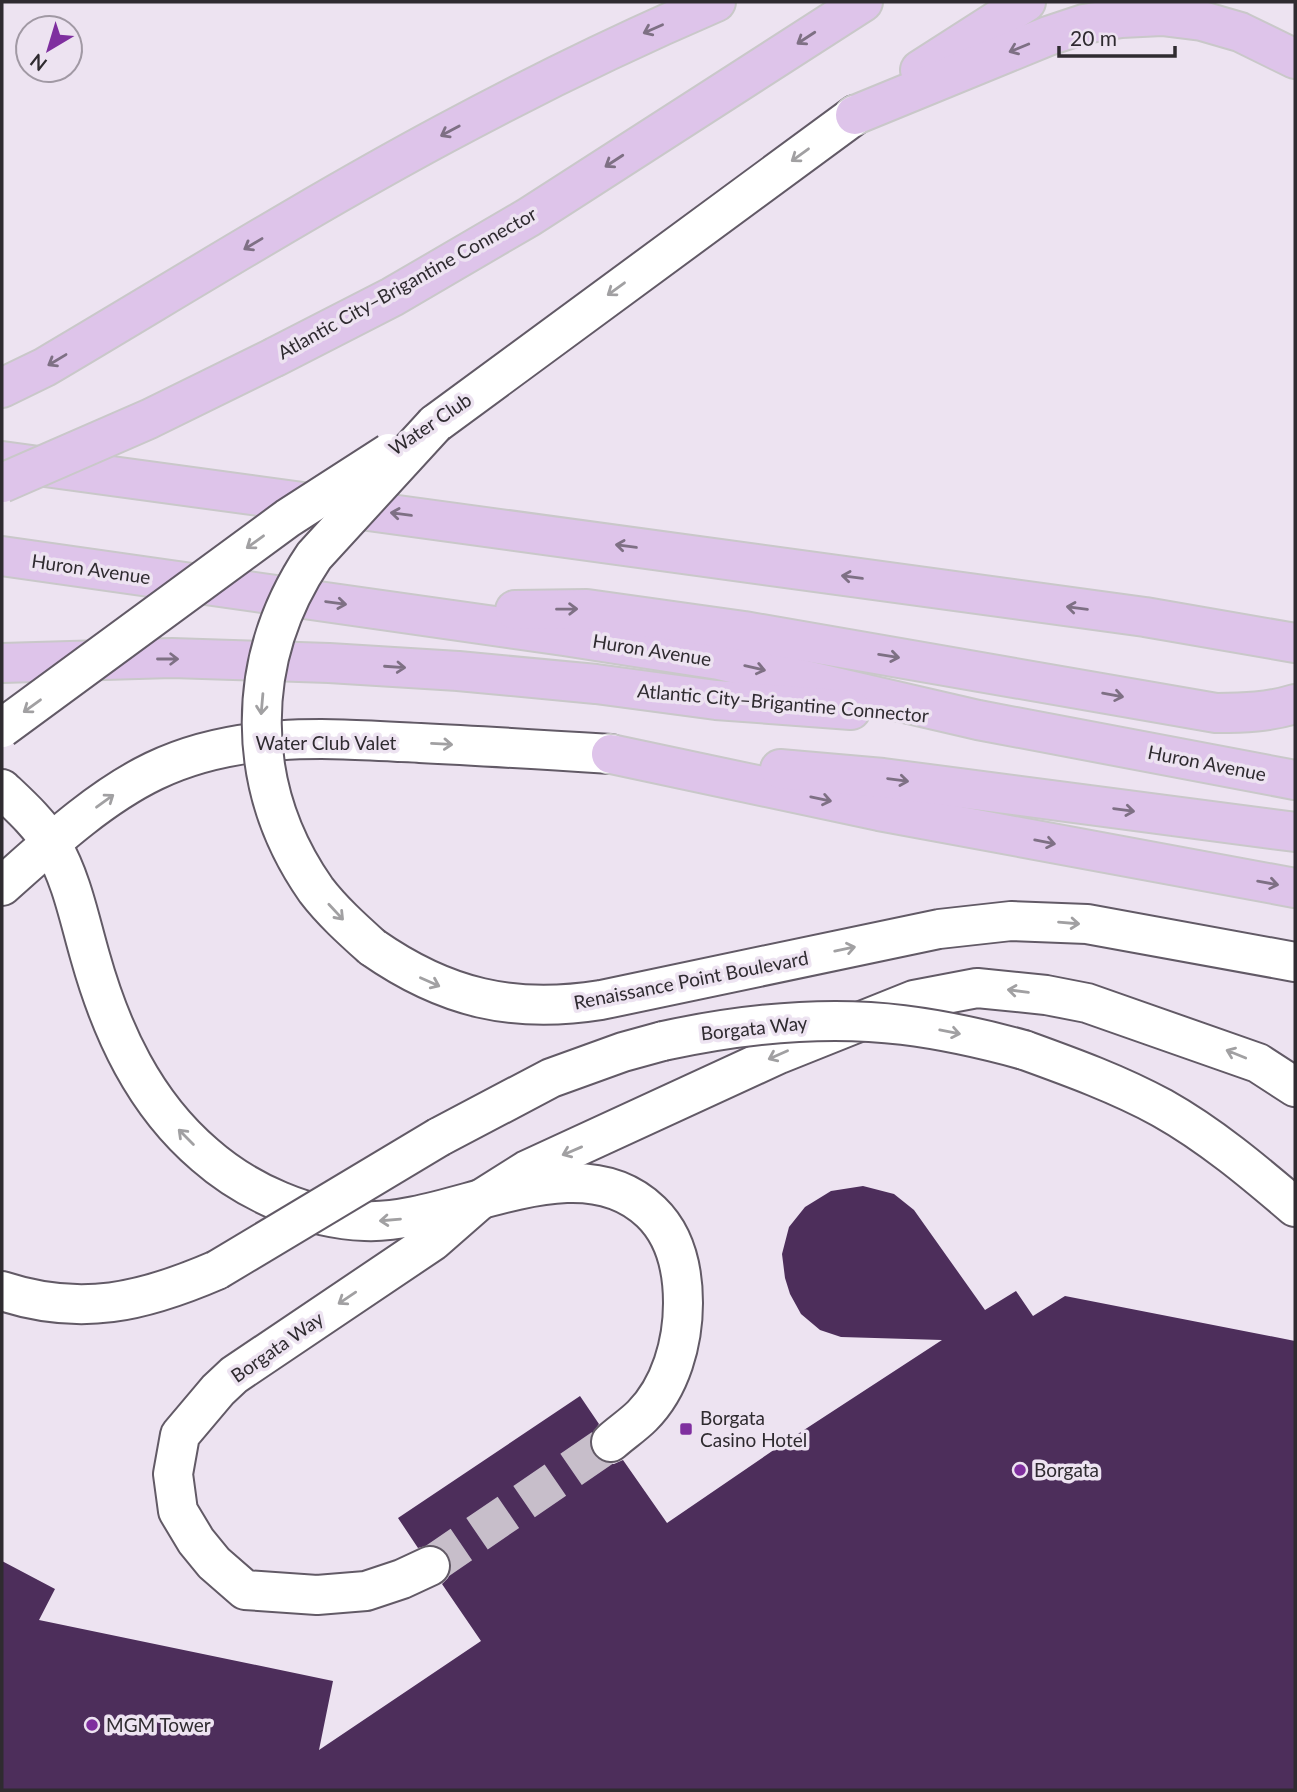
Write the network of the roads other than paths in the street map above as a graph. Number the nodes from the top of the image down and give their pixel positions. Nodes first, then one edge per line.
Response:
1 (716, 2) edge
2 (863, 2) edge
3 (1026, 2) edge
4 (1295, 59) edge
5 (855, 115) junction
6 (2, 388) edge
7 (435, 424) junction
8 (2, 461) edge
9 (2, 483) edge
10 (2, 556) edge
11 (401, 612) junction
12 (1295, 643) edge
13 (2, 663) edge
14 (1295, 704) edge
15 (978, 720) junction
16 (2, 728) edge
17 (611, 754) junction
18 (1295, 779) edge
19 (2, 789) edge
20 (1295, 832) edge
21 (51, 842) junction
22 (2, 886) edge
23 (1295, 888) edge
24 (1295, 962) edge
25 (1295, 1087) edge
26 (481, 1199) junction
27 (1295, 1207) edge
28 (2, 1290) edge
29 (611, 1442) tunnel mouth
30 (430, 1566) tunnel mouth

1 -> 6 main road
2 -> 9 main road, Atlantic City–Brigantine Connector, bridge
3 - 5 main road
4 -> 5 main road
5 -> 7 street, Water Club
7 -> 16 street, Water Club, bridge
7 -> 24 street, Renaissance Point Boulevard, bridge
12 -> 8 main road
10 -> 11 main road, Huron Avenue
11 -> 14 main road
11 -> 15 main road, Huron Avenue
13 -> 15 main road, Atlantic City–Brigantine Connector
15 - 18 main road, Huron Avenue
17 -> 20 main road
21 -> 17 street, Water Club Valet
17 -> 23 main road
19 - 21 street, Borgata Way
21 - 22 street, Water Club Valet
26 -> 21 street, Borgata Way
25 -> 26 street, Borgata Way
26 - 29 street, Borgata Way
26 -> 30 street, Borgata Way
28 -> 27 street, Borgata Way, bridge

